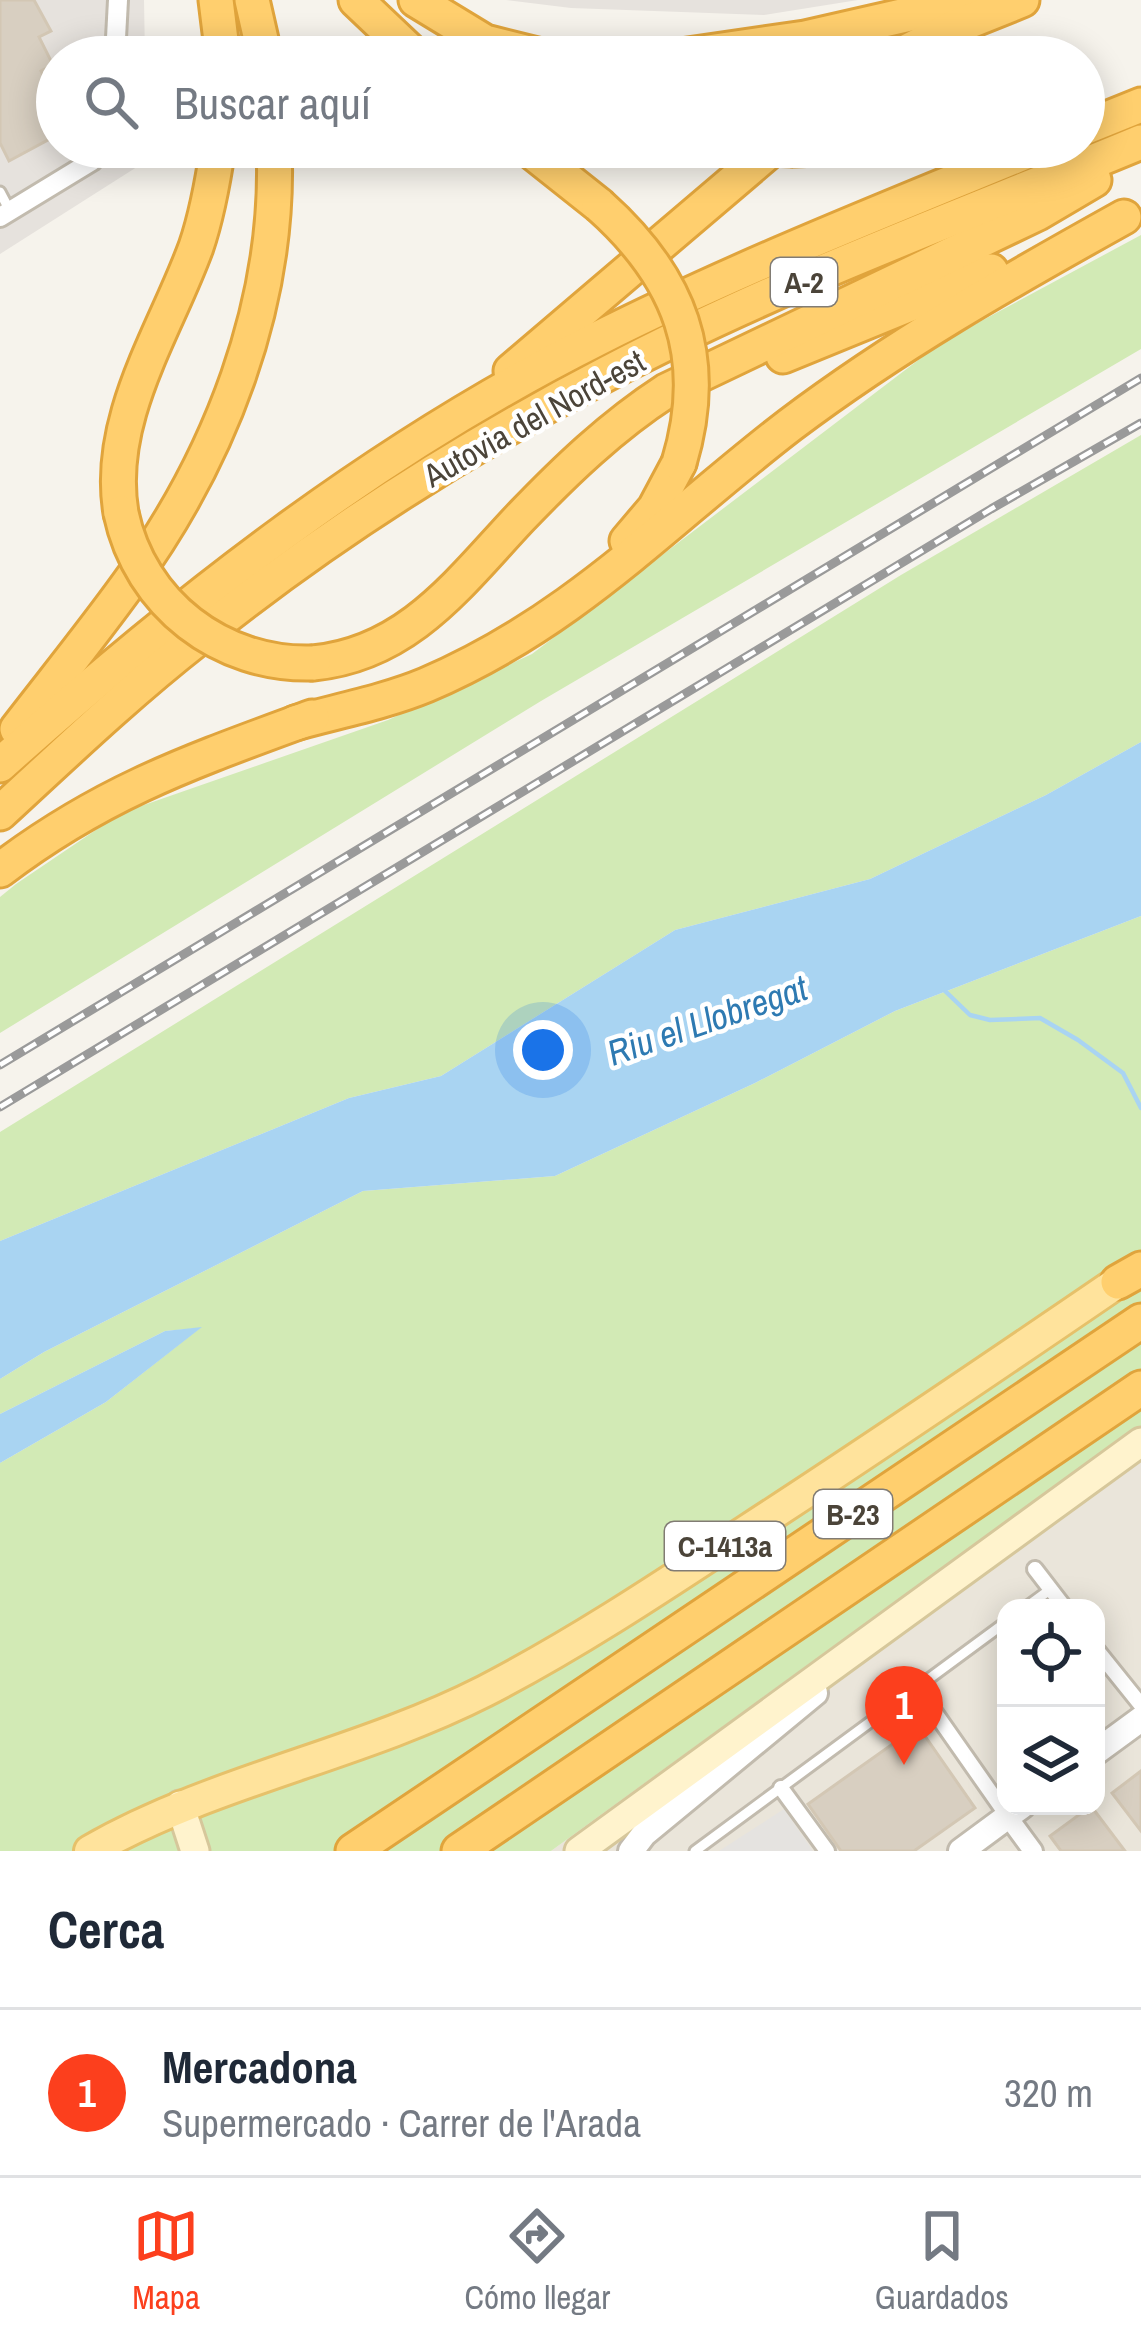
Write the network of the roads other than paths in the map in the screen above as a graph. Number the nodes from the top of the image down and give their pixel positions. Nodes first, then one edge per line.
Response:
1 (118, 0) edge
2 (216, 0) edge
3 (252, 0) edge
4 (356, 0) edge
5 (404, 0) edge
6 (416, 0) edge
7 (972, 0) edge
8 (1022, 0) edge
9 (117, 36) edge
10 (220, 36) edge
11 (260, 36) edge
12 (394, 36) edge
13 (455, 36) edge
14 (475, 36) edge
15 (813, 36) edge
16 (937, 36) edge
17 (1141, 93) edge
18 (1105, 100) edge
19 (1141, 104) edge
20 (1105, 119) edge
21 (1141, 146) edge
22 (1105, 161) edge
23 (81, 168) edge
24 (213, 168) edge
25 (273, 168) edge
26 (552, 168) edge
27 (759, 168) edge
28 (987, 168) edge
29 (1087, 168) edge
30 (0, 192) edge
31 (5, 214) edge
32 (1132, 214) edge
33 (468, 411) junction
34 (598, 445) junction
35 (295, 723) junction
36 (0, 752) edge
37 (0, 765) edge
38 (0, 813) edge
39 (0, 869) edge
40 (1133, 1272) edge
41 (1141, 1321) edge
42 (1141, 1388) edge
43 (1141, 1442) edge
44 (1035, 1569) dead end
45 (1051, 1589) junction
46 (1037, 1599) edge
47 (1058, 1599) edge
48 (909, 1610) junction
49 (997, 1629) edge
50 (1105, 1660) edge
51 (917, 1687) junction
52 (1141, 1705) edge
53 (1141, 1719) edge
54 (1105, 1745) edge
55 (781, 1788) junction
56 (997, 1789) edge
57 (180, 1805) junction
58 (1011, 1815) edge
59 (1016, 1815) edge
60 (89, 1851) edge
61 (195, 1851) edge
62 (353, 1851) edge
63 (459, 1851) edge
64 (579, 1851) edge
65 (631, 1851) edge
66 (695, 1851) edge
67 (827, 1851) edge
68 (961, 1851) edge
69 (1033, 1851) edge

1 - 9 street
2 - 10 highway
3 - 11 highway
4 - 12 highway
5 - 13 highway
6 - 14 highway
7 - 15 highway
8 - 16 highway
17 - 18 highway
19 - 20 highway
21 - 22 highway, Autovia del Nord-est / A-2
21 - 34 highway
23 - 31 street
24 - 34 highway, bridge
25 - 36 highway
26 - 35 highway, bridge
27 - 33 highway
28 - 33 highway, Autovia del Nord-est / A-2
29 - 38 highway, Autovia del Nord-est / A-2
30 - 31 lane
32 - 34 highway
32 - 35 highway
33 - 37 highway, Autovia del Nord-est / A-2
35 - 39 highway
40 - 57 main road, C-1413a
41 - 62 highway, B-23
42 - 63 highway, B-23
43 - 48 main road
44 - 45 street
45 - 46 lane
45 - 47 street
48 - 64 main road
48 - 65 street
49 - 51 lane
50 - 52 street
51 - 55 lane
51 - 56 street
53 - 54 street
55 - 66 lane
55 - 67 street
57 - 60 main road, C-1413a
57 - 61 main road
58 - 68 street
59 - 69 street

